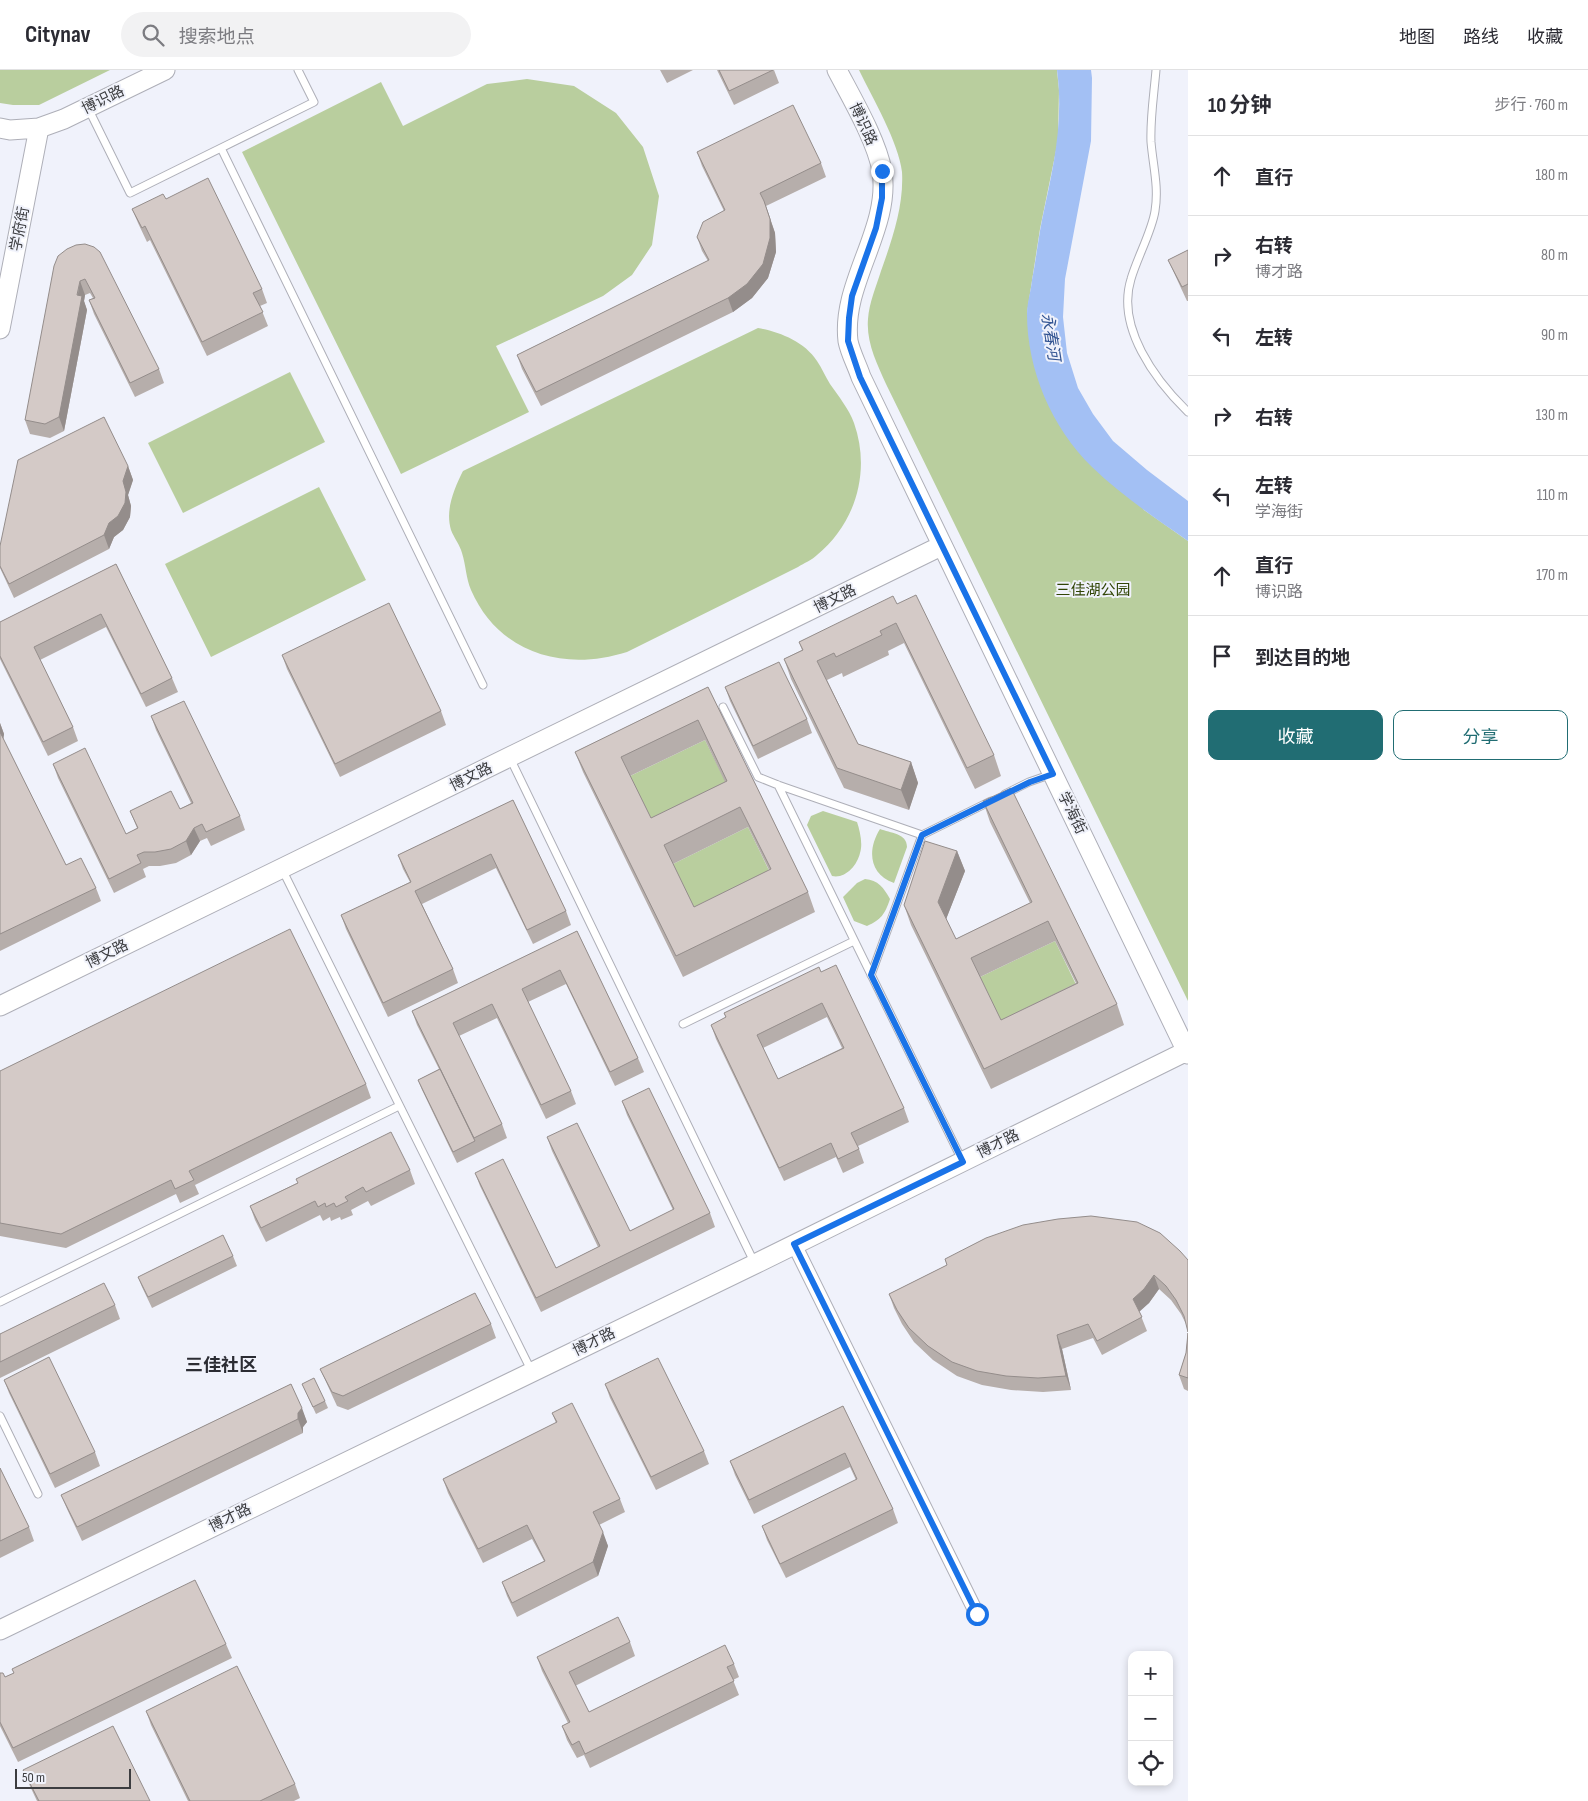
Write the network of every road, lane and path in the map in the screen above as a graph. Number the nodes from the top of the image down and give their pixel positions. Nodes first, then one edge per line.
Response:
1 (165, 70) edge
2 (298, 70) edge
3 (837, 70) edge
4 (1156, 70) edge
5 (88, 107) junction
6 (0, 128) edge
7 (39, 128) junction
8 (221, 148) junction
9 (0, 329) edge
10 (1188, 412) edge
11 (941, 546) junction
12 (483, 685) dead end
13 (723, 707) dead end
14 (510, 758) junction
15 (1053, 774) junction
16 (778, 785) junction
17 (922, 835) junction
18 (282, 869) junction
19 (854, 941) junction
20 (871, 975) junction
21 (0, 1006) edge
22 (683, 1024) dead end
23 (1187, 1052) edge
24 (400, 1106) junction
25 (963, 1162) junction
26 (794, 1244) junction
27 (755, 1264) junction
28 (0, 1302) edge
29 (532, 1372) junction
30 (0, 1416) edge
31 (38, 1494) dead end
32 (977, 1614) dead end
33 (0, 1630) edge

1 - 5 street, 博识路
2 - 8 lane
3 - 11 street, 博识路
4 - 10 lane
5 - 7 street, 博识路
5 - 8 lane
6 - 7 street, 博识路
7 - 9 street, 学府街
8 - 12 lane
11 - 14 street, 博文路
11 - 15 street, 学海街
13 - 16 lane
14 - 18 street, 博文路
14 - 27 lane
15 - 17 lane
15 - 23 street, 学海街
16 - 17 lane
16 - 19 lane
17 - 20 lane
18 - 21 street, 博文路
18 - 24 lane
19 - 20 lane
19 - 22 lane
20 - 25 lane
23 - 25 street, 博才路
24 - 28 lane
24 - 29 lane
25 - 26 street, 博才路
26 - 27 street, 博才路
26 - 32 street
27 - 29 street, 博才路
29 - 33 street, 博才路
30 - 31 lane

